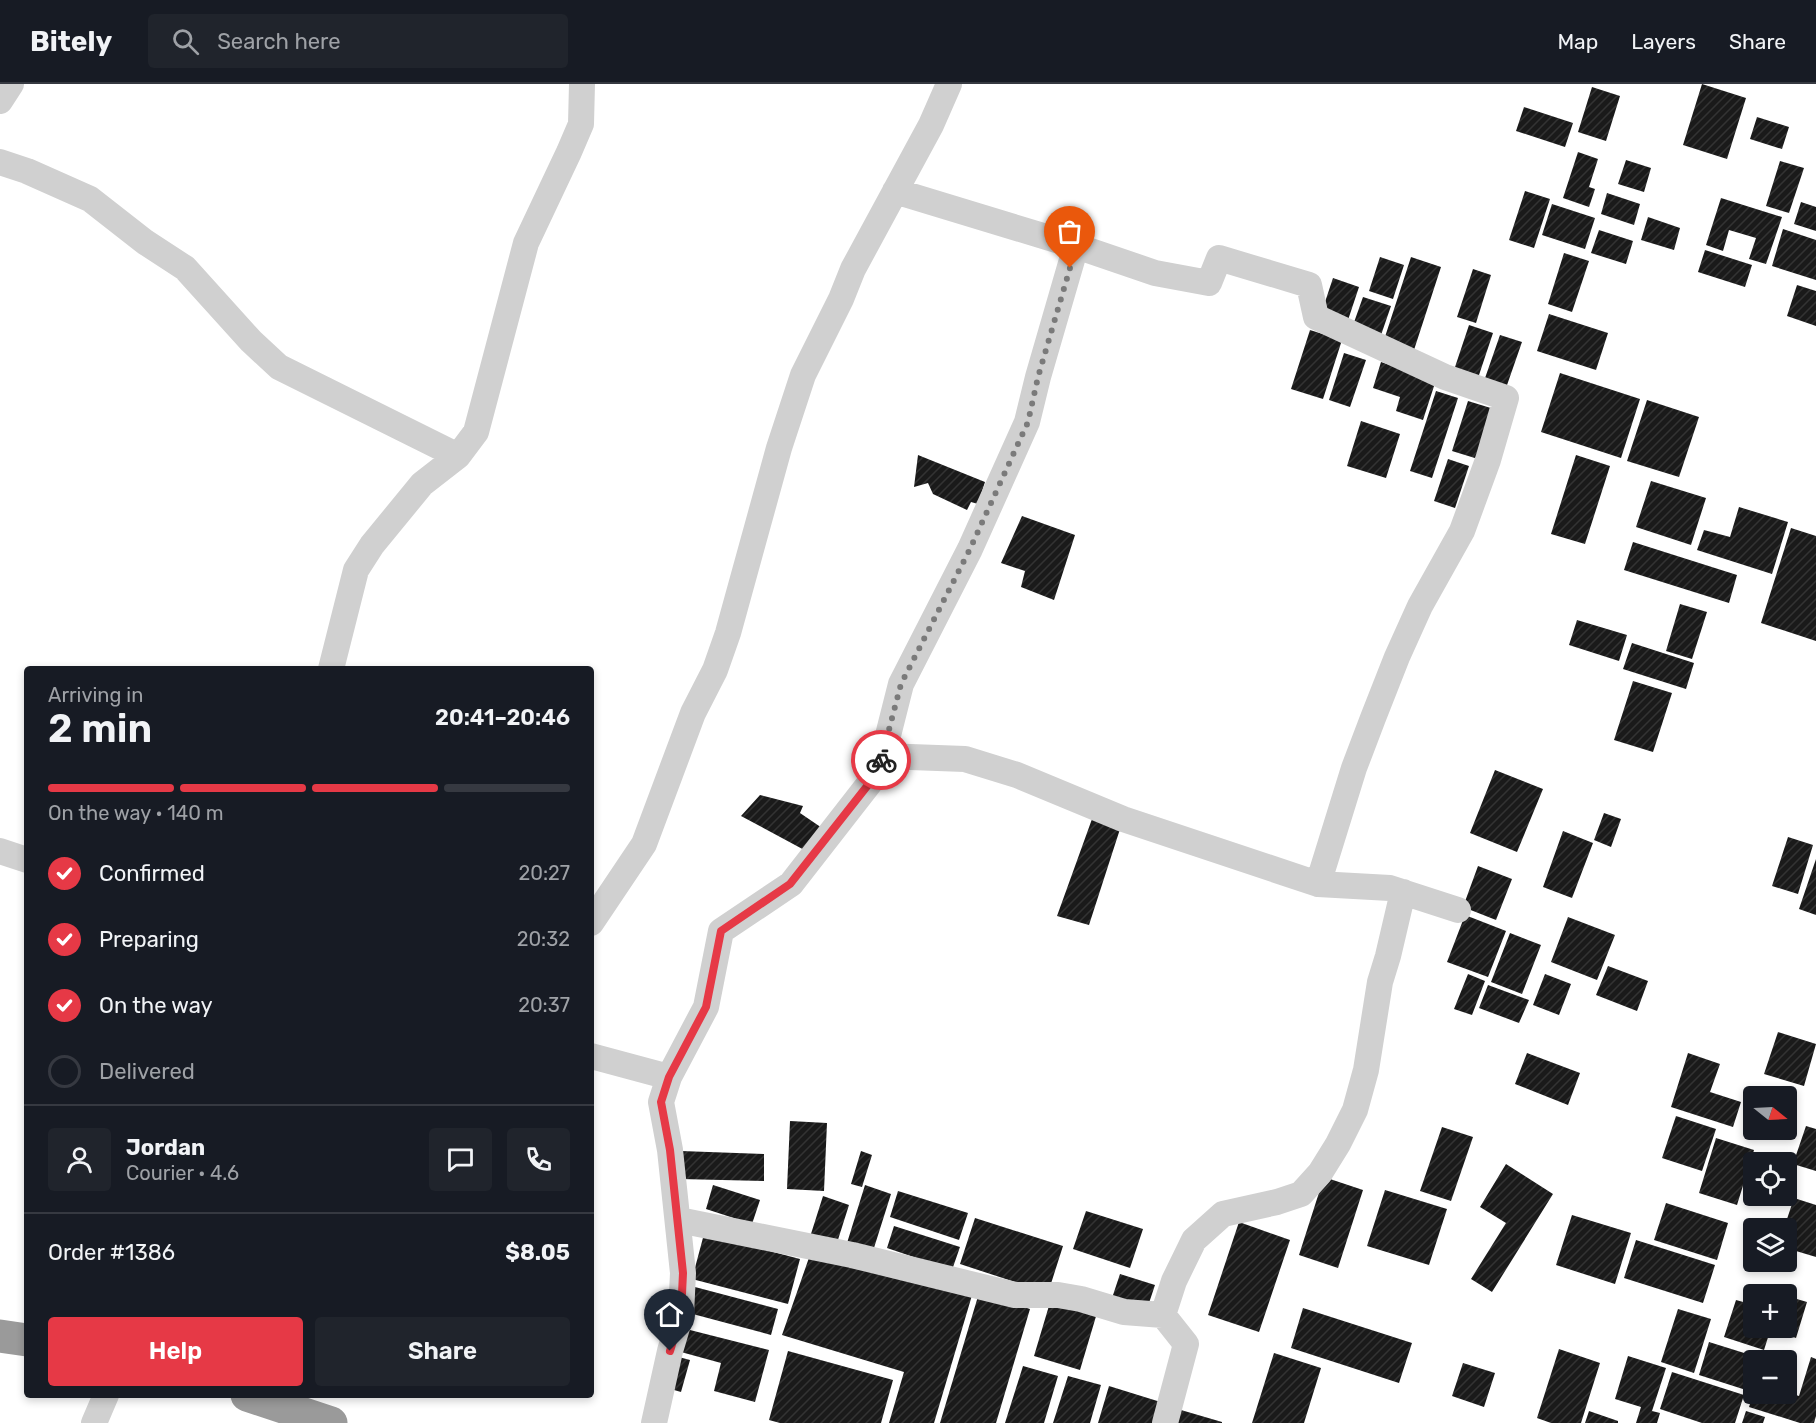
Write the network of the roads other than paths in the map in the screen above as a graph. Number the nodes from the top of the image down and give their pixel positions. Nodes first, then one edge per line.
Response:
1 (11, 84) edge
2 (582, 84) edge
3 (950, 84) edge
4 (0, 101) edge
5 (0, 162) edge
6 (895, 191) junction
7 (1076, 246) junction
8 (458, 456) junction
9 (332, 666) edge
10 (882, 756) junction
11 (0, 851) edge
12 (24, 859) edge
13 (1318, 885) junction
14 (1403, 892) junction
15 (1458, 910) dead end
16 (594, 919) edge
17 (594, 1057) edge
18 (669, 1077) junction
19 (679, 1220) junction
20 (1163, 1315) junction
21 (0, 1336) edge
22 (24, 1340) edge
23 (105, 1398) edge
24 (256, 1398) edge
25 (94, 1423) edge
26 (331, 1423) edge
27 (654, 1423) edge
28 (1165, 1423) edge

1 - 4 street
2 - 8 street
3 - 6 street
5 - 8 street
6 - 7 street
6 - 16 street
7 - 10 street
7 - 13 street
8 - 9 street
10 - 13 street
10 - 18 street
11 - 12 street
13 - 14 street
14 - 15 street
14 - 20 street
17 - 18 street
18 - 19 street
19 - 20 street
19 - 27 street
20 - 28 street
21 - 22 highway
23 - 25 street
24 - 26 highway

